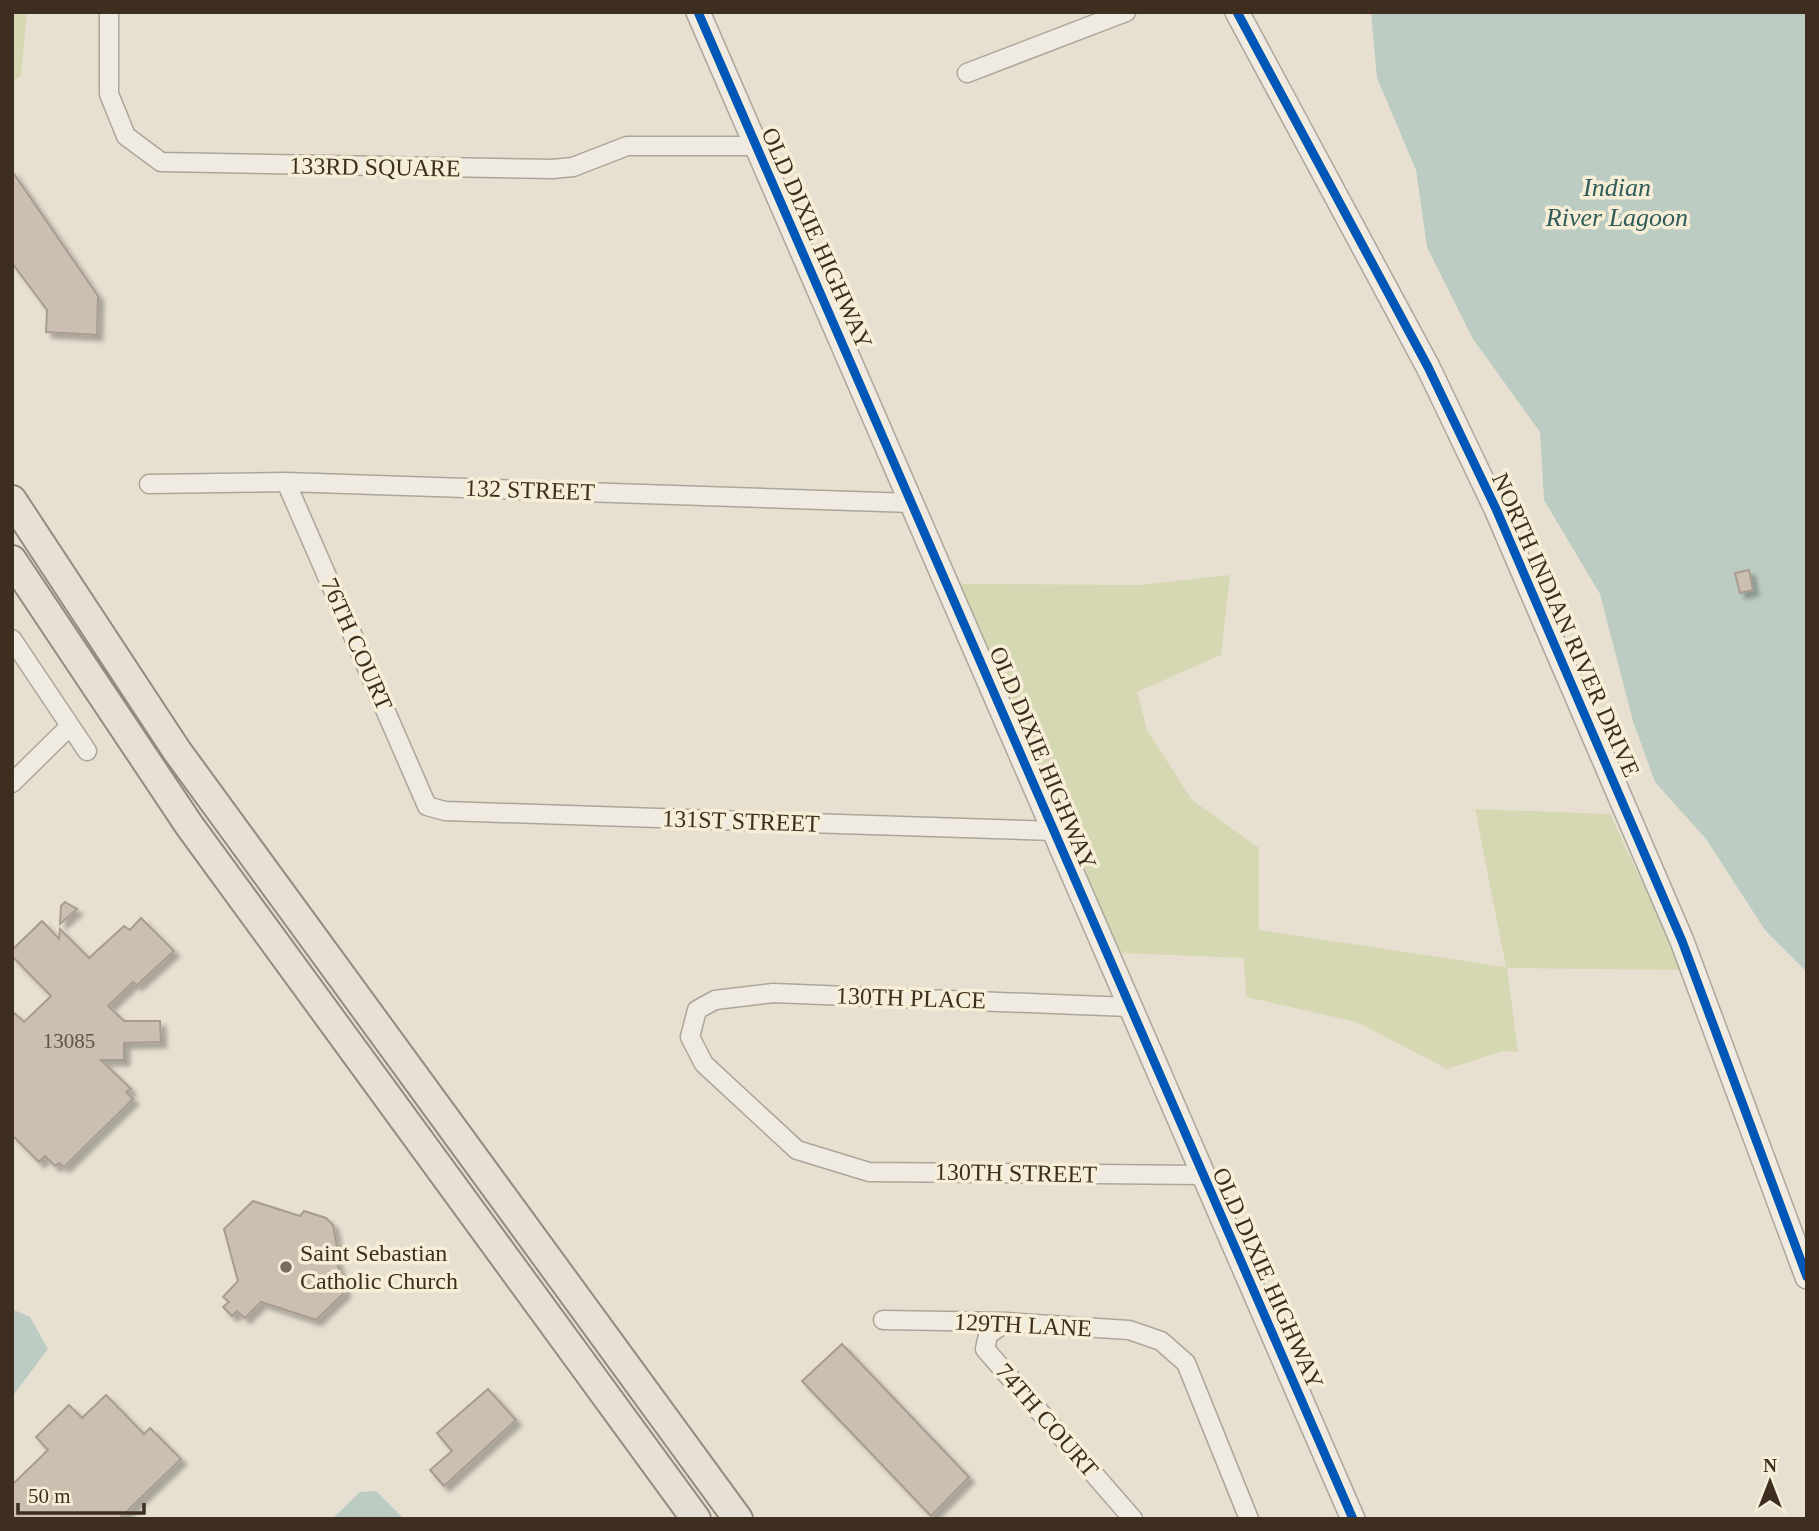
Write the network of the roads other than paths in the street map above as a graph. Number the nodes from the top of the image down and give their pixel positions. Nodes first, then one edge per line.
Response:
1 (109, 12) edge
2 (698, 12) edge
3 (1126, 12) edge
4 (1237, 12) edge
5 (967, 73) dead end
6 (755, 146) junction
7 (286, 482) junction
8 (149, 484) dead end
9 (12, 500) edge
10 (912, 503) junction
11 (12, 560) edge
12 (12, 639) edge
13 (70, 726) junction
14 (87, 751) dead end
15 (12, 783) edge
16 (427, 806) joint
17 (1055, 831) junction
18 (1129, 1007) junction
19 (697, 1010) joint
20 (1202, 1175) junction
21 (1807, 1277) edge
22 (883, 1320) dead end
23 (1006, 1322) junction
24 (696, 1519) edge
25 (738, 1519) edge
26 (1133, 1519) edge
27 (1249, 1519) edge
28 (1353, 1519) edge

1 - 6 street, 133RD SQUARE
2 - 6 street, OLD DIXIE HIGHWAY
3 - 5 street
4 - 21 street, NORTH INDIAN RIVER DRIVE
6 - 10 street, OLD DIXIE HIGHWAY
7 - 8 street, 132 STREET
7 - 10 street, 132 STREET
7 - 16 street, 76TH COURT
9 - 25 main road
10 - 17 street, OLD DIXIE HIGHWAY
11 - 24 main road
12 - 13 street
13 - 14 street
13 - 15 street
16 - 17 street, 131ST STREET
17 - 18 street, OLD DIXIE HIGHWAY
18 - 19 street, 130TH PLACE
18 - 20 street, OLD DIXIE HIGHWAY
19 - 20 street, 130TH STREET
20 - 28 street, OLD DIXIE HIGHWAY
22 - 23 street, 129TH LANE
23 - 26 street, 74TH COURT
23 - 27 street, 129TH LANE

